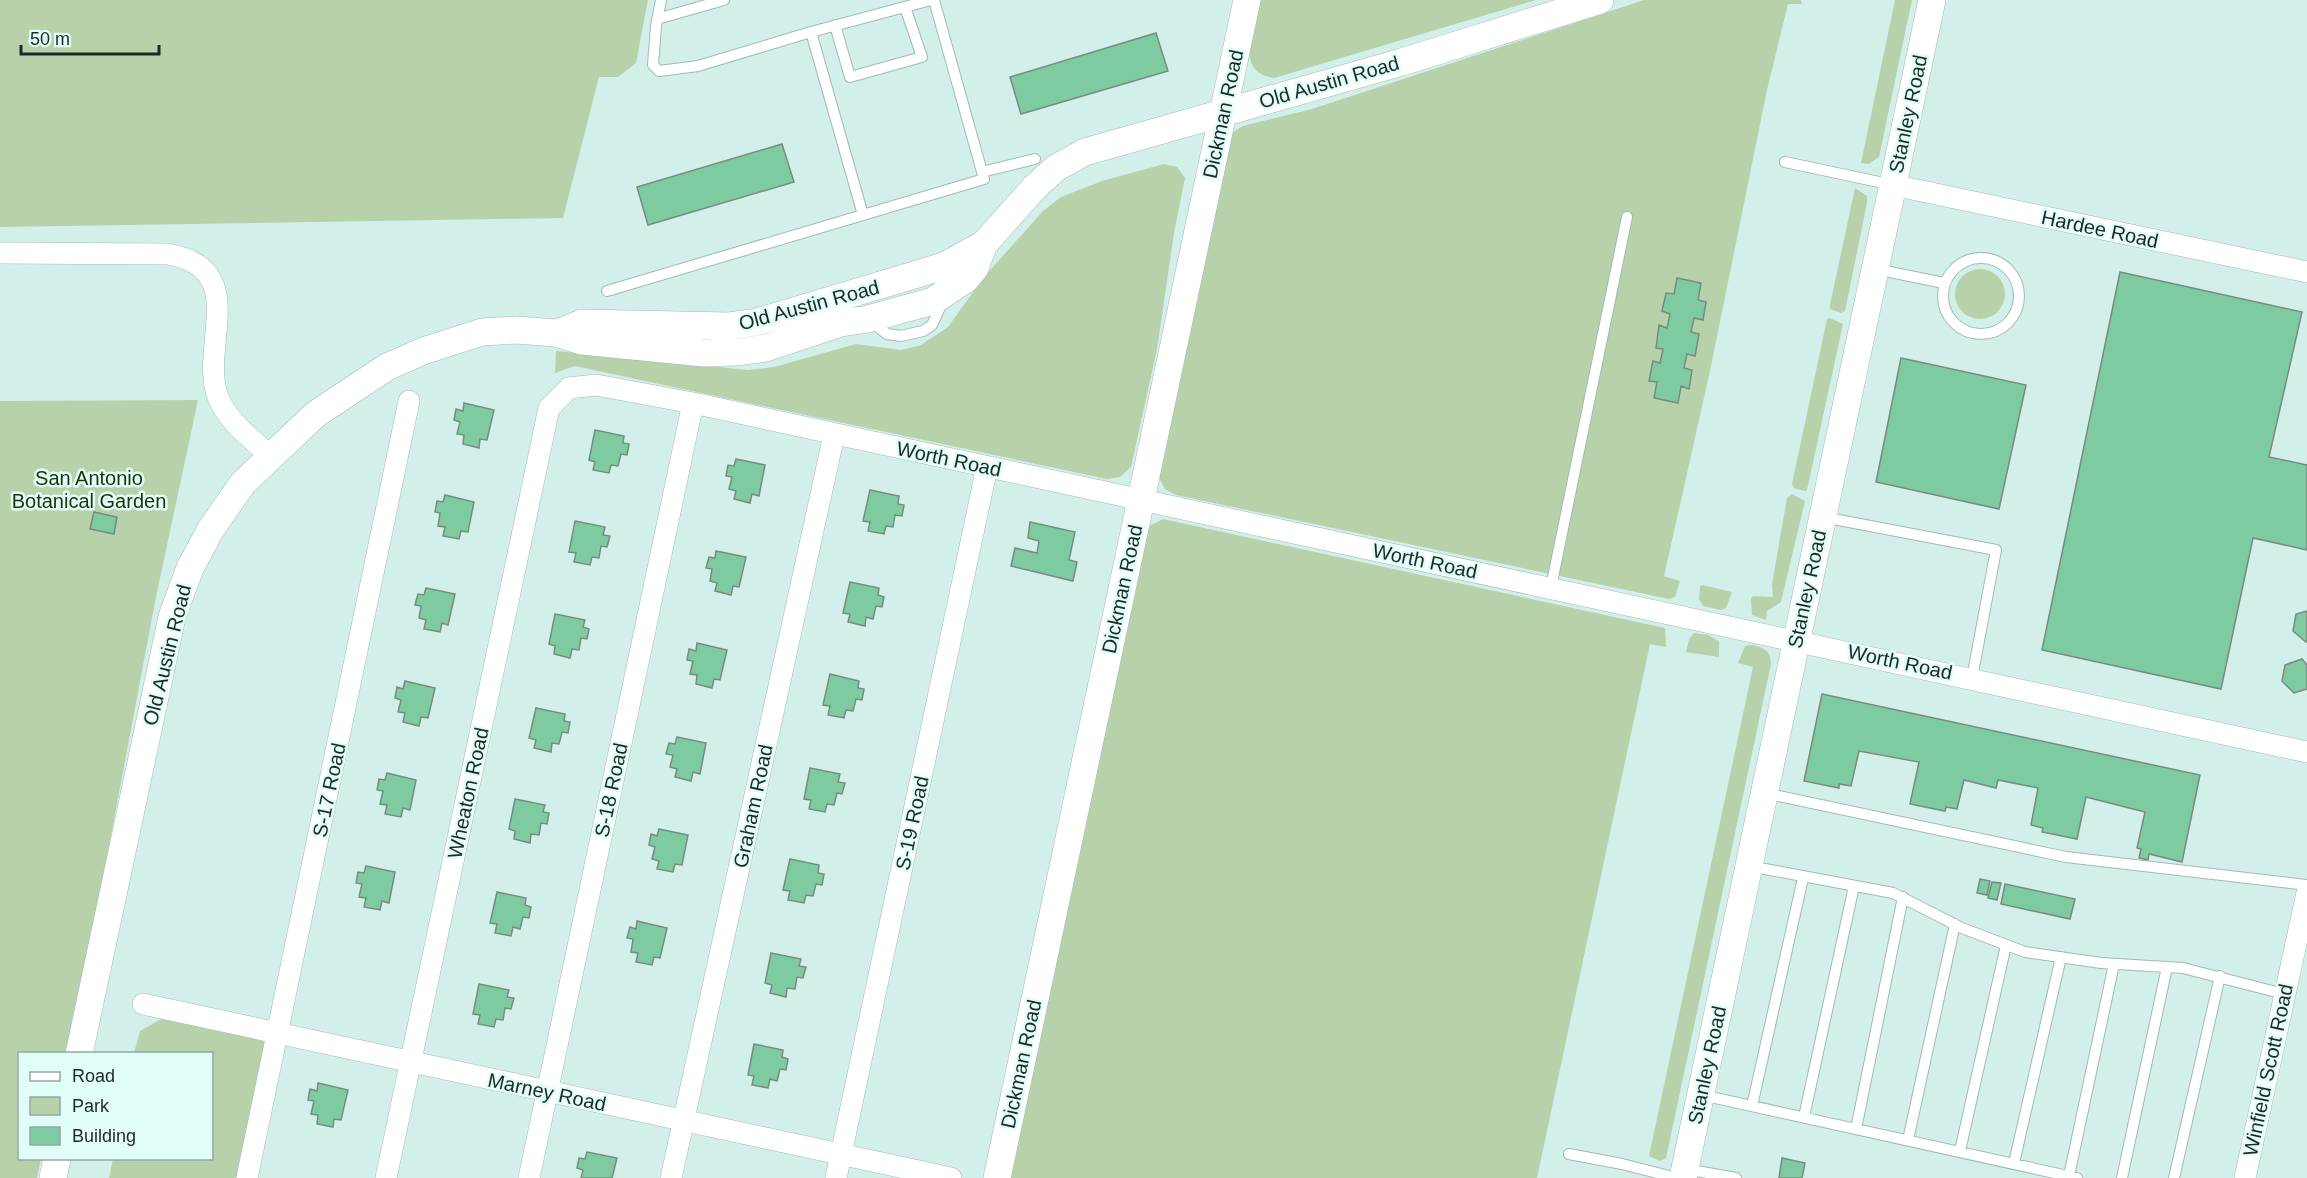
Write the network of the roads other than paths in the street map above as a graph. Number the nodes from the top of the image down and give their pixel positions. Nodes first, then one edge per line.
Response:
1 (661, 0) edge
2 (724, 0) edge
3 (933, 0) edge
4 (1247, 0) edge
5 (1600, 0) edge
6 (1933, 4) edge
7 (904, 7) junction
8 (657, 19) junction
9 (835, 26) junction
10 (811, 32) junction
11 (1223, 113) junction
12 (1035, 159) dead end
13 (1785, 162) dead end
14 (982, 172) junction
15 (1893, 185) junction
16 (863, 215) junction
17 (1626, 217) dead end
18 (984, 244) junction
19 (0, 254) edge
20 (1875, 269) junction
21 (2307, 272) edge
22 (1944, 283) junction
23 (607, 291) dead end
24 (864, 306) junction
25 (556, 333) junction
26 (409, 401) dead end
27 (693, 403) junction
28 (549, 408) joint
29 (834, 435) junction
30 (270, 456) junction
31 (987, 467) junction
32 (1140, 501) junction
33 (1823, 517) junction
34 (1551, 587) junction
35 (1797, 639) junction
36 (1972, 678) junction
37 (2307, 752) edge
38 (1764, 793) junction
39 (1748, 866) junction
40 (1803, 878) junction
41 (2307, 885) edge
42 (1854, 886) junction
43 (2307, 893) edge
44 (1904, 897) junction
45 (1955, 924) junction
46 (2006, 945) junction
47 (2061, 957) junction
48 (2114, 964) junction
49 (2166, 967) junction
50 (2220, 976) junction
51 (2283, 994) junction
52 (142, 1004) dead end
53 (278, 1035) junction
54 (79, 1052) edge
55 (411, 1063) junction
56 (547, 1092) junction
57 (1702, 1095) junction
58 (1752, 1106) junction
59 (1804, 1117) junction
60 (683, 1121) junction
61 (1856, 1129) junction
62 (1908, 1140) junction
63 (1960, 1151) junction
64 (841, 1154) junction
65 (1569, 1154) dead end
66 (57, 1160) edge
67 (2014, 1163) junction
68 (1682, 1175) edge
69 (2073, 1177) edge
70 (53, 1178) edge
71 (247, 1178) edge
72 (386, 1178) edge
73 (529, 1178) edge
74 (671, 1178) edge
75 (836, 1178) edge
76 (951, 1178) edge
77 (997, 1178) edge
78 (1736, 1178) edge
79 (2122, 1178) edge
80 (2174, 1178) edge
81 (2245, 1178) edge

1 - 8 lane
2 - 8 lane
3 - 7 lane
3 - 14 lane
4 - 11 street, Dickman Road
5 - 11 street, Old Austin Road
6 - 15 street, Stanley Road
7 - 9 lane
7 - 9 lane
8 - 10 lane
9 - 10 lane
10 - 16 lane
11 - 18 street, Old Austin Road
11 - 32 street, Dickman Road
12 - 14 lane
13 - 15 lane
14 - 16 lane
15 - 20 street, Stanley Road
15 - 21 street, Hardee Road
16 - 23 lane
17 - 34 lane
18 - 24 street, Old Austin Road
18 - 24 street, Old Austin Road
19 - 30 street
20 - 22 lane
20 - 33 street, Stanley Road
22 - 22 lane
24 - 25 street, Old Austin Road
24 - 25 street, Old Austin Road
25 - 30 street, Old Austin Road
26 - 53 street, S-17 Road
27 - 28 street, Worth Road
27 - 29 street, Worth Road
27 - 56 street, S-18 Road
28 - 55 street, Wheaton Road
29 - 31 street, Worth Road
29 - 60 street, Graham Road
30 - 54 street, Old Austin Road
31 - 32 street, Worth Road
31 - 64 street, S-19 Road
32 - 34 street, Worth Road
32 - 77 street, Dickman Road
33 - 35 street, Stanley Road
33 - 36 lane
34 - 35 street, Worth Road
35 - 36 street, Worth Road
35 - 38 street, Stanley Road
36 - 37 street, Worth Road
38 - 39 street, Stanley Road
38 - 41 lane
39 - 40 lane
39 - 57 street, Stanley Road
40 - 42 lane
40 - 58 lane
42 - 44 lane
42 - 59 lane
43 - 51 street, Winfield Scott Road
44 - 45 lane
44 - 61 lane
45 - 46 lane
45 - 62 lane
46 - 47 lane
46 - 63 lane
47 - 48 lane
47 - 67 lane
48 - 49 lane
48 - 69 lane
49 - 50 lane
49 - 79 lane
50 - 51 lane
50 - 80 lane
51 - 81 street, Winfield Scott Road
52 - 53 street, Marney Road
53 - 55 street, Marney Road
53 - 71 street, S-17 Road
55 - 56 street, Marney Road
55 - 72 street, Wheaton Road
56 - 60 street, Marney Road
56 - 73 street, S-18 Road
57 - 58 lane
57 - 68 street, Stanley Road
58 - 59 lane
59 - 61 lane
60 - 64 street, Marney Road
60 - 74 street, Graham Road
61 - 62 lane
62 - 63 lane
63 - 67 lane
64 - 75 street, S-19 Road
64 - 76 street, Marney Road
65 - 68 lane
66 - 70 street
67 - 69 lane
68 - 78 lane

